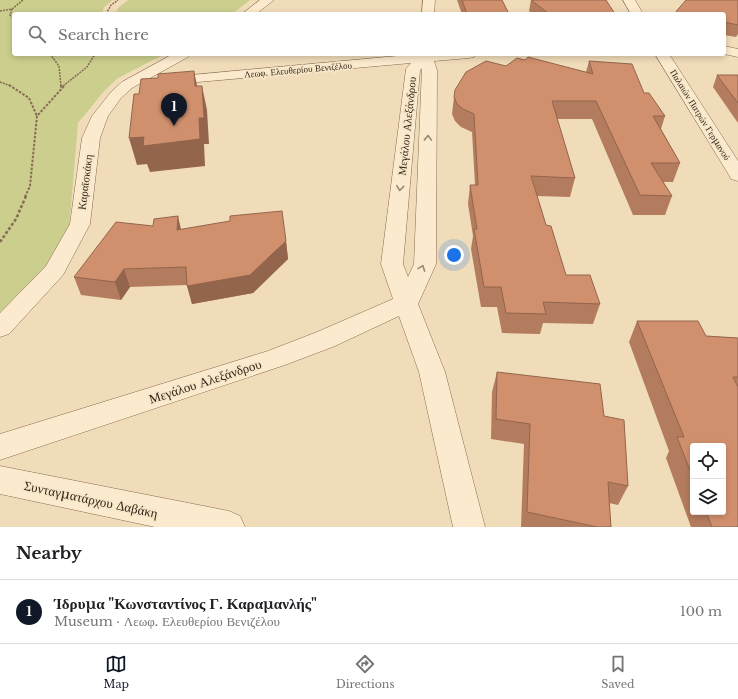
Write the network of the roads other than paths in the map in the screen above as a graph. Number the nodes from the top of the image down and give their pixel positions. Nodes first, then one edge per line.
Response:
1 (268, 0) edge
2 (429, 0) edge
3 (629, 0) edge
4 (251, 12) edge
5 (428, 12) edge
6 (636, 12) edge
7 (726, 50) edge
8 (738, 53) edge
9 (180, 56) edge
10 (426, 56) edge
11 (663, 56) edge
12 (127, 85) junction
13 (738, 175) edge
14 (407, 303) junction
15 (0, 328) edge
16 (0, 447) edge
17 (0, 480) edge
18 (229, 527) edge
19 (469, 527) edge

1 - 4 street
2 - 5 street
3 - 6 street
7 - 8 street
9 - 12 street, Καραϊσκάκη
10 - 12 street, Λεωφ. Ελευθερίου Βενιζέλου
14 -> 10 street, Μεγάλου Αλεξάνδρου
10 -> 14 street, Μεγάλου Αλεξάνδρου
11 - 13 street, Παλαιών Πατρών Γερμανού
12 - 15 street, Καραϊσκάκη
14 - 16 street, Μεγάλου Αλεξάνδρου
14 - 19 street, Μεγάλου Αλεξάνδρου
17 - 18 street, Συνταγματάρχου Δαβάκη

